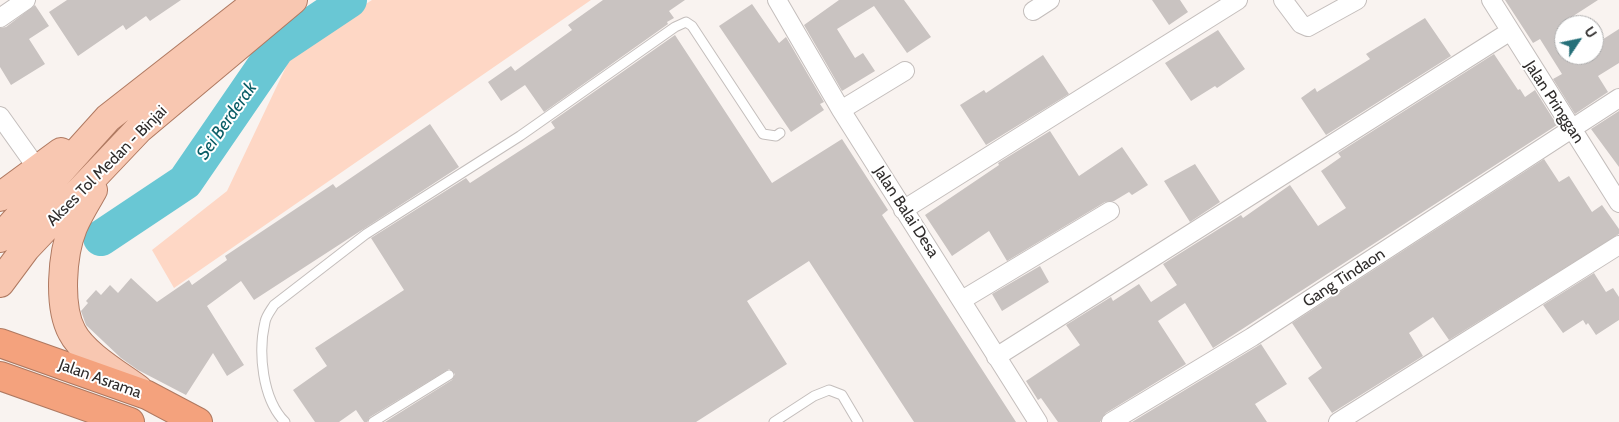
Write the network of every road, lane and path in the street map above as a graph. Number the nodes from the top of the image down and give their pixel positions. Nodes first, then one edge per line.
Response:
1 (26, 0) edge
2 (259, 0) edge
3 (294, 0) edge
4 (777, 0) edge
5 (1050, 0) edge
6 (1238, 0) edge
7 (1283, 0) edge
8 (1357, 0) edge
9 (1490, 0) edge
10 (1033, 11) dead end
11 (1, 14) edge
12 (1509, 32) junction
13 (905, 72) dead end
14 (1619, 98) edge
15 (841, 110) junction
16 (0, 116) edge
17 (108, 118) junction
18 (1573, 130) junction
19 (780, 133) dead end
20 (108, 160) junction
21 (38, 168) junction
22 (0, 197) edge
23 (1619, 203) edge
24 (903, 210) junction
25 (1110, 211) dead end
26 (0, 238) edge
27 (1619, 246) edge
28 (0, 283) edge
29 (962, 300) junction
30 (0, 343) edge
31 (996, 357) junction
32 (449, 375) dead end
33 (0, 376) edge
34 (147, 395) junction
35 (130, 422) edge
36 (198, 422) edge
37 (285, 422) edge
38 (373, 422) edge
39 (774, 422) edge
40 (858, 422) edge
41 (1038, 422) edge
42 (1112, 422) edge
43 (1338, 422) edge

1 - 11 street
2 - 17 main road, Akses Tol Medan - Binjai
3 - 20 main road, Akses Tol Medan - Binjai
4 - 15 street, Jalan Balai Desa
5 - 10 street
6 - 24 street
7 - 8 street
9 - 12 street, Jalan Pringgan
12 - 18 street, Jalan Pringgan
12 - 31 street
13 - 15 street
14 - 18 street, Gang Tindaon
15 - 24 street, Jalan Balai Desa
16 - 21 street
17 - 21 main road
17 - 26 main road, Akses Tol Medan - Binjai
18 - 23 street, Jalan Pringgan
18 - 42 street, Gang Tindaon
19 - 37 lane
20 - 28 main road, Akses Tol Medan - Binjai
20 - 34 main road
21 - 22 main road
24 - 29 street, Jalan Balai Desa
25 - 29 street
27 - 43 street
29 - 31 street, Jalan Balai Desa
30 - 34 highway, Jalan Asrama
31 - 41 street, Jalan Balai Desa
32 - 38 lane
33 - 35 highway, Jalan Asrama
34 - 36 highway, Jalan Asrama
39 - 40 lane

